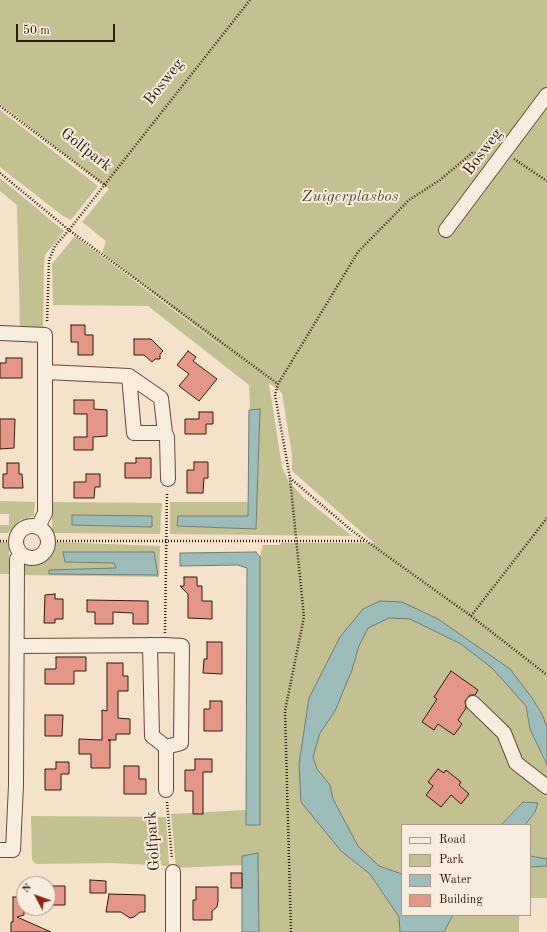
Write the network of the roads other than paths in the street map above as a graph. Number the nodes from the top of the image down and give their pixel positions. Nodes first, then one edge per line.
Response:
1 (547, 95) edge
2 (446, 230) dead end
3 (0, 333) edge
4 (46, 372) junction
5 (129, 376) junction
6 (164, 433) junction
7 (168, 479) road end
8 (38, 527) junction
9 (21, 554) junction
10 (150, 645) junction
11 (18, 646) junction
12 (472, 703) dead end
13 (166, 747) junction
14 (547, 787) edge
15 (166, 790) road end
16 (0, 850) edge
17 (173, 872) road end
18 (173, 932) edge

1 - 2 street, Bosweg
3 - 4 street
4 - 5 street
4 - 8 street
5 - 6 street
5 - 6 street
6 - 7 street
8 - 9 street
8 - 9 street
9 - 11 street
10 - 11 street
10 - 13 street
10 - 13 street
11 - 16 street
12 - 14 street
13 - 15 street, Golfpark
17 - 18 street, Golfpark

